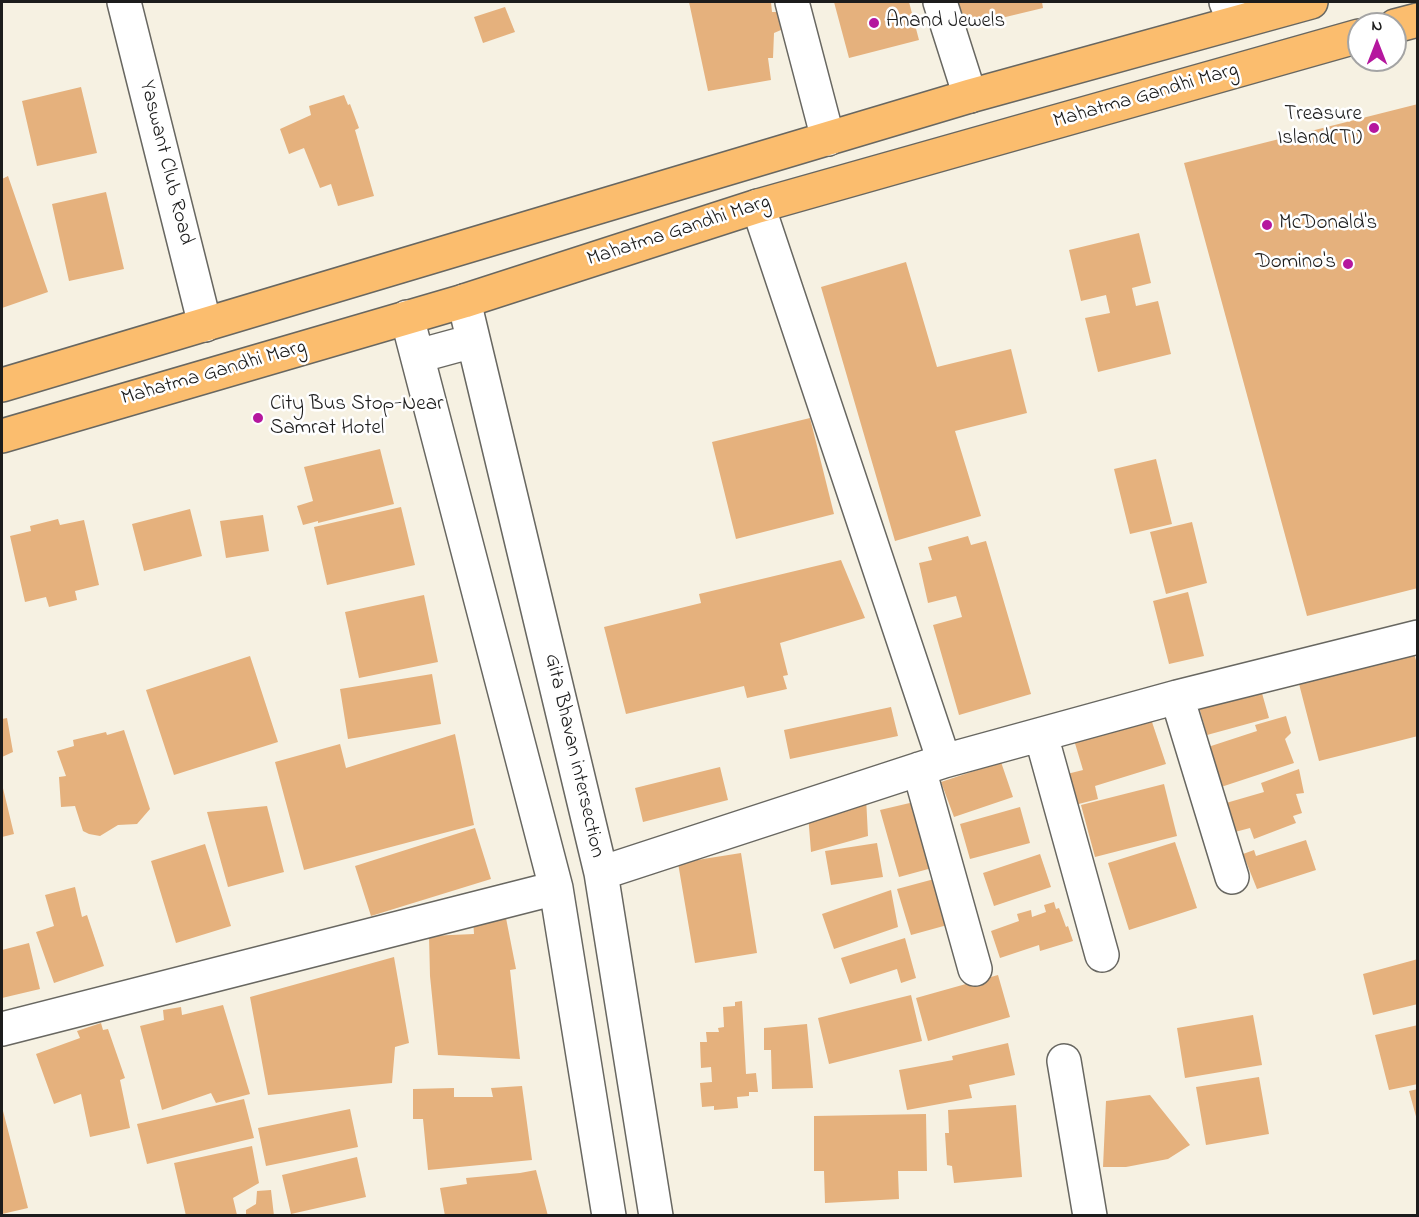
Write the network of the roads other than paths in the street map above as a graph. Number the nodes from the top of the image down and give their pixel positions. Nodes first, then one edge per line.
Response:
1 (124, 2) edge
2 (792, 2) edge
3 (940, 2) edge
4 (1311, 2) edge
5 (1231, 12) edge
6 (1347, 39) edge
7 (970, 96) junction
8 (828, 139) junction
9 (758, 206) junction
10 (464, 301) junction
11 (406, 317) junction
12 (205, 325) junction
13 (473, 341) junction
14 (418, 356) junction
15 (2, 385) edge
16 (2, 436) edge
17 (1418, 637) edge
18 (1177, 698) junction
19 (1041, 735) junction
20 (932, 765) junction
21 (601, 873) junction
22 (1232, 877) dead end
23 (556, 888) junction
24 (1102, 955) dead end
25 (975, 969) dead end
26 (2, 1029) edge
27 (1064, 1061) dead end
28 (609, 1215) edge
29 (656, 1215) edge
30 (1090, 1215) edge

1 - 12 street, Yaswant Club Road
2 - 8 street
3 - 7 street
4 - 5 main road
5 - 7 main road
6 - 9 main road, Mahatma Gandhi Marg
7 - 8 main road
8 - 12 main road
9 - 10 main road, Mahatma Gandhi Marg
9 - 20 street
10 - 11 main road, Mahatma Gandhi Marg
10 - 13 street, Gita Bhavan intersection
11 - 14 street
11 - 16 main road, Mahatma Gandhi Marg
12 - 15 main road
13 - 14 street
13 - 21 street, Gita Bhavan intersection
14 - 23 street
17 - 18 street
18 - 19 street
18 - 22 street
19 - 20 street
19 - 24 street
20 - 21 street
20 - 25 street
21 - 29 street, Gita Bhavan intersection
23 - 26 street
23 - 28 street
27 - 30 street

